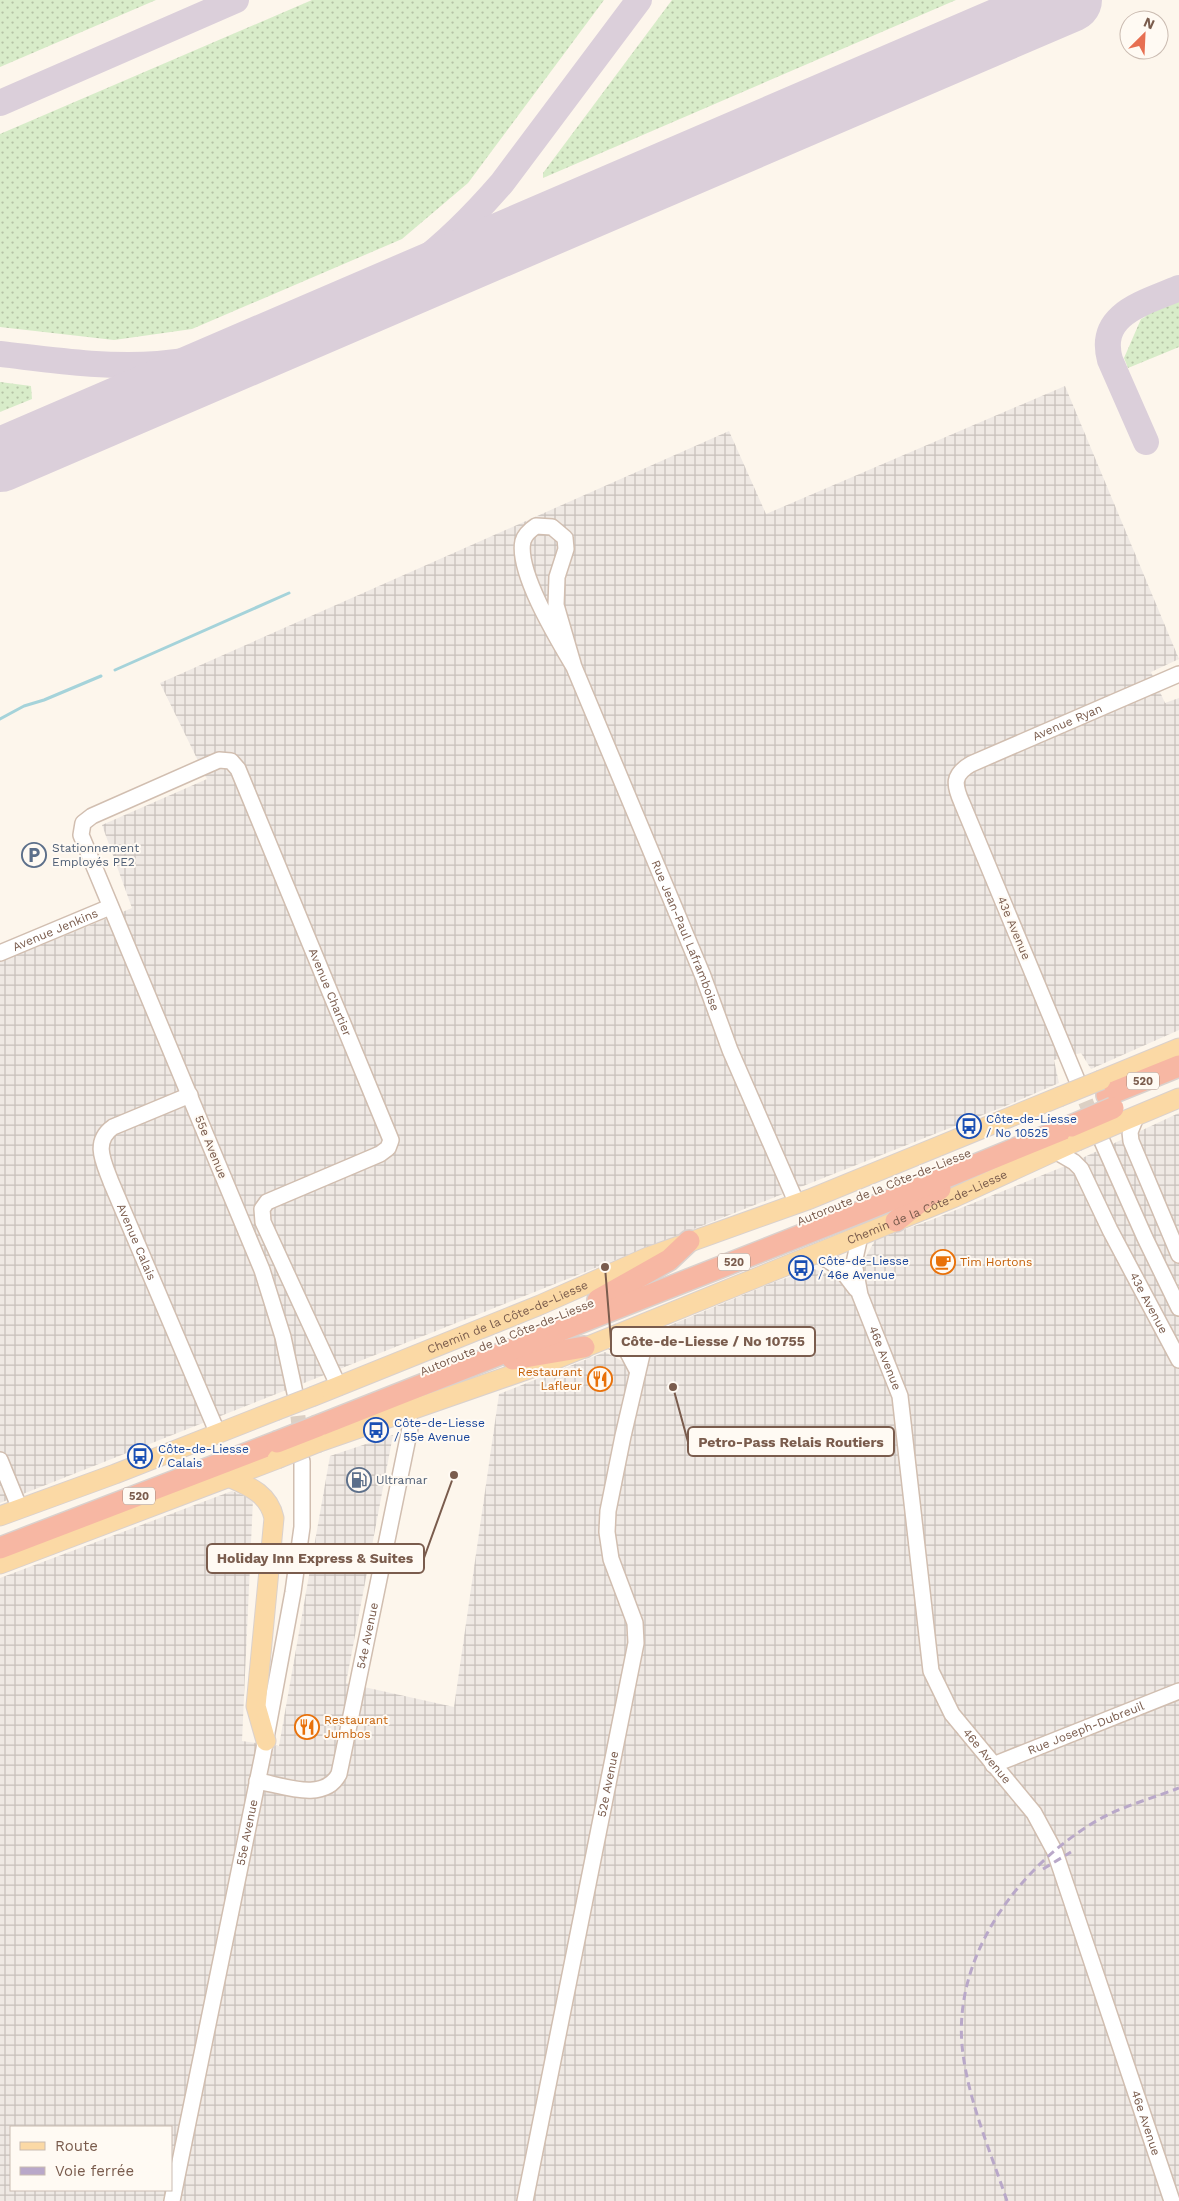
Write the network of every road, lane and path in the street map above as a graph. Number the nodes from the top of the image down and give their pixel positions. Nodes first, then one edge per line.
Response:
1 (574, 667) junction
2 (1178, 677) edge
3 (958, 774) joint
4 (110, 907) junction
5 (0, 953) edge
6 (1179, 1048) edge
7 (1179, 1066) edge
8 (1077, 1080) tunnel mouth
9 (1179, 1081) edge
10 (190, 1095) junction
11 (1179, 1098) edge
12 (1115, 1105) junction
13 (1068, 1119) junction
14 (1102, 1141) tunnel mouth
15 (1055, 1151) junction
16 (1003, 1154) junction
17 (797, 1204) junction
18 (896, 1222) junction
19 (860, 1236) junction
20 (689, 1242) junction
21 (816, 1253) junction
22 (1179, 1255) edge
23 (860, 1295) junction
24 (598, 1300) junction
25 (1179, 1308) edge
26 (650, 1320) junction
27 (608, 1338) junction
28 (584, 1347) junction
29 (1179, 1360) edge
30 (464, 1369) junction
31 (637, 1370) junction
32 (339, 1387) junction
33 (295, 1393) tunnel mouth
34 (408, 1410) junction
35 (317, 1419) junction
36 (218, 1434) junction
37 (277, 1435) junction
38 (0, 1460) edge
39 (302, 1461) dead end
40 (231, 1478) junction
41 (20, 1509) junction
42 (0, 1516) edge
43 (0, 1534) edge
44 (0, 1548) edge
45 (0, 1564) edge
46 (1179, 1692) edge
47 (266, 1741) junction
48 (993, 1765) junction
49 (257, 1780) junction
50 (172, 2201) edge
51 (525, 2201) edge
52 (1172, 2201) edge

1 - 1 street, Rue Jean-Paul Laframboise
1 - 17 street, Rue Jean-Paul Laframboise
2 - 3 street, Avenue Ryan
3 - 8 street, 43e Avenue
4 - 5 street, Avenue Jenkins
4 - 10 street, 55e Avenue
4 - 32 street, Avenue Chartier
6 - 12 main road, Chemin de la Côte-de-Liesse
7 - 12 highway, Autoroute de la Côte-de-Liesse / 520
9 - 12 highway, Autoroute de la Côte-de-Liesse / 520
10 - 33 street, 55e Avenue
10 - 36 street, Avenue Calais
11 - 12 main road, Chemin de la Côte-de-Liesse
12 - 13 highway, Autoroute de la Côte-de-Liesse / 520, bridge
12 - 13 main road, Chemin de la Côte-de-Liesse, bridge
12 - 22 street
13 - 15 main road, Chemin de la Côte-de-Liesse
13 - 16 highway, Autoroute de la Côte-de-Liesse / 520
13 - 17 main road, Chemin de la Côte-de-Liesse
13 - 24 highway, Autoroute de la Côte-de-Liesse / 520
14 - 25 street, 43e Avenue
15 - 18 main road, Chemin de la Côte-de-Liesse
15 - 29 street, 43e Avenue
16 - 18 highway
16 - 30 highway, Autoroute de la Côte-de-Liesse / 520
17 - 20 main road, Chemin de la Côte-de-Liesse
18 - 19 main road, Chemin de la Côte-de-Liesse
19 - 21 main road, Chemin de la Côte-de-Liesse
19 - 23 street, 46e Avenue
20 - 24 highway
20 - 32 main road, Chemin de la Côte-de-Liesse
21 - 23 street, 46e Avenue
21 - 26 main road, Chemin de la Côte-de-Liesse
23 - 48 street, 46e Avenue
24 - 35 highway, Autoroute de la Côte-de-Liesse / 520
26 - 27 main road, Chemin de la Côte-de-Liesse
26 - 31 street, 52e Avenue
27 - 28 main road, Chemin de la Côte-de-Liesse
27 - 31 street
28 - 30 highway
28 - 34 main road, Chemin de la Côte-de-Liesse
30 - 35 highway, Autoroute de la Côte-de-Liesse / 520
31 - 51 street, 52e Avenue
32 - 35 main road, Chemin de la Côte-de-Liesse
34 - 35 main road, Chemin de la Côte-de-Liesse
34 - 49 street, 54e Avenue
35 - 37 highway, Autoroute de la Côte-de-Liesse / 520, bridge
35 - 37 main road, Chemin de la Côte-de-Liesse, bridge
36 - 37 main road, Chemin de la Côte-de-Liesse
36 - 41 main road, Chemin de la Côte-de-Liesse
37 - 40 main road, Chemin de la Côte-de-Liesse
37 - 43 highway, Autoroute de la Côte-de-Liesse / 520
37 - 44 highway, Autoroute de la Côte-de-Liesse / 520
38 - 41 street
39 - 47 street, 55e Avenue
40 - 45 main road, Chemin de la Côte-de-Liesse
40 - 47 main road
41 - 42 main road, Chemin de la Côte-de-Liesse
46 - 48 street, Rue Joseph-Dubreuil
47 - 49 street, 55e Avenue
48 - 52 street, 46e Avenue
49 - 50 street, 55e Avenue

